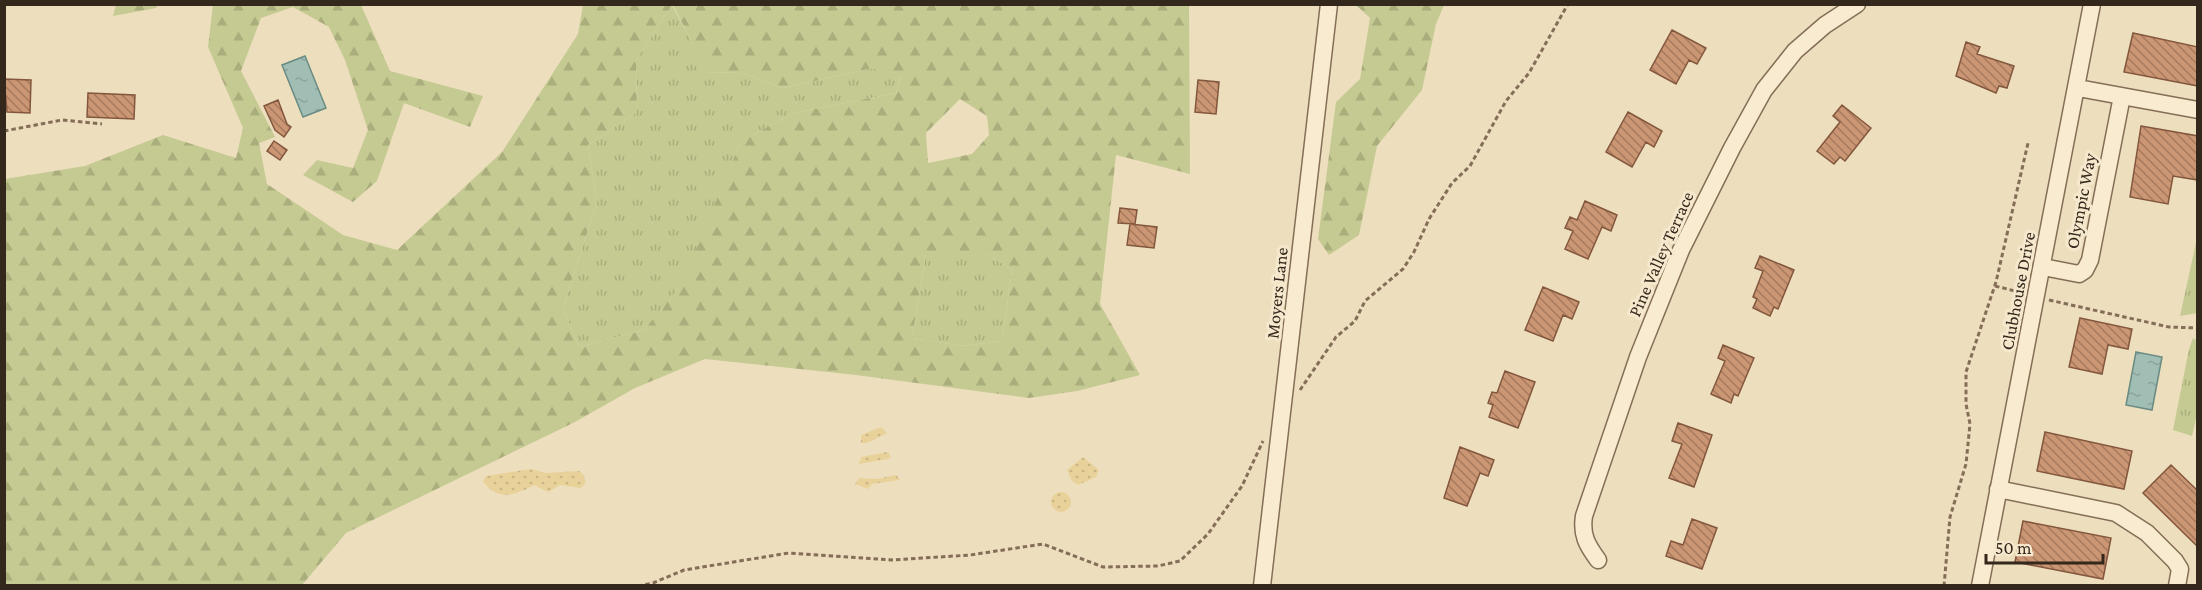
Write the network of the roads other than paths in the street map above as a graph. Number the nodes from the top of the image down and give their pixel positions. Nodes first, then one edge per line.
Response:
1 (1329, 4) edge
2 (1857, 4) edge
3 (2092, 4) edge
4 (2078, 88) junction
5 (2122, 96) junction
6 (2198, 110) edge
7 (2043, 267) junction
8 (1998, 489) junction
9 (1598, 560) dead end
10 (1262, 585) edge
11 (1980, 585) edge
12 (2178, 585) edge

1 - 10 street, Moyers Lane
2 - 9 street, Pine Valley Terrace
3 - 4 street, Clubhouse Drive
4 - 5 street
4 - 7 street, Clubhouse Drive
5 - 6 street
5 - 7 street, Olympic Way
7 - 8 street, Clubhouse Drive
8 - 11 street, Clubhouse Drive
8 - 12 street

